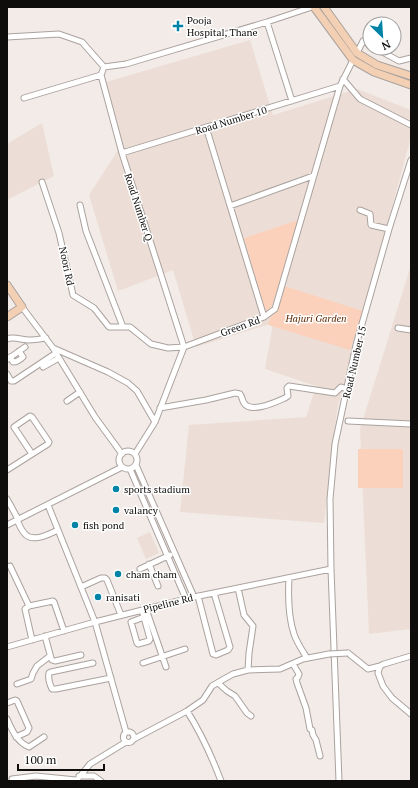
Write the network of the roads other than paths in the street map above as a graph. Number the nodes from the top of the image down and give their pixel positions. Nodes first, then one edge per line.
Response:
1 (313, 7) edge
2 (324, 7) edge
3 (267, 22) junction
4 (7, 37) edge
5 (362, 43) edge
6 (357, 53) junction
7 (390, 56) edge
8 (411, 58) edge
9 (353, 60) junction
10 (399, 61) junction
11 (104, 67) junction
12 (392, 71) junction
13 (101, 75) junction
14 (411, 76) edge
15 (343, 79) junction
16 (411, 85) edge
17 (340, 86) junction
18 (24, 98) dead end
19 (292, 101) junction
20 (411, 125) edge
21 (206, 127) junction
22 (122, 153) junction
23 (411, 160) edge
24 (313, 176) junction
25 (42, 182) dead end
26 (80, 205) dead end
27 (230, 206) junction
28 (360, 210) dead end
29 (389, 229) junction
30 (7, 285) edge
31 (22, 307) junction
32 (7, 317) edge
33 (264, 317) junction
34 (123, 327) junction
35 (398, 328) dead end
36 (411, 330) edge
37 (46, 338) junction
38 (7, 339) edge
39 (184, 346) junction
40 (25, 347) dead end
41 (56, 353) junction
42 (8, 358) edge
43 (43, 367) dead end
44 (7, 374) edge
45 (347, 389) junction
46 (80, 392) junction
47 (67, 401) dead end
48 (160, 408) junction
49 (348, 421) dead end
50 (155, 422) junction
51 (411, 424) edge
52 (32, 454) junction
53 (122, 454) junction
54 (135, 454) junction
55 (136, 465) junction
56 (122, 467) junction
57 (130, 469) junction
58 (7, 470) edge
59 (7, 499) edge
60 (48, 505) junction
61 (18, 520) junction
62 (7, 525) edge
63 (58, 530) junction
64 (175, 553) junction
65 (168, 556) junction
66 (149, 564) junction
67 (10, 566) dead end
68 (140, 569) dead end
69 (331, 569) junction
70 (289, 578) junction
71 (158, 586) dead end
72 (81, 587) junction
73 (238, 588) junction
74 (214, 593) junction
75 (196, 596) junction
76 (186, 599) junction
77 (29, 606) junction
78 (289, 606) junction
79 (144, 610) junction
80 (121, 615) junction
81 (297, 615) dead end
82 (144, 617) junction
83 (95, 622) junction
84 (64, 631) junction
85 (45, 636) junction
86 (32, 640) junction
87 (7, 647) edge
88 (185, 648) dead end
89 (80, 655) dead end
90 (50, 656) junction
91 (162, 656) junction
92 (411, 656) edge
93 (307, 658) junction
94 (93, 663) dead end
95 (143, 663) dead end
96 (293, 664) junction
97 (380, 666) junction
98 (166, 667) dead end
99 (248, 670) junction
100 (111, 678) junction
101 (218, 683) junction
102 (17, 684) dead end
103 (7, 703) edge
104 (187, 711) junction
105 (411, 714) edge
106 (251, 716) dead end
107 (7, 719) edge
108 (9, 727) edge
109 (126, 732) junction
110 (16, 737) junction
111 (44, 737) dead end
112 (134, 738) junction
113 (126, 742) junction
114 (320, 756) dead end
115 (12, 779) dead end
116 (77, 779) edge
117 (102, 781) edge
118 (221, 781) edge
119 (339, 781) edge

1 - 3 street
1 - 9 main road
2 - 6 main road
3 - 11 street
3 - 19 street
4 - 11 street
5 - 6 street
6 - 12 main road
7 - 10 street
8 - 10 street
9 - 15 street, Green Rd
9 - 16 main road
10 - 12 street
11 - 13 street
12 - 14 main road
13 - 18 street
13 - 22 street, Road Number Q
15 - 17 street, Green Rd
15 - 20 street
17 - 19 street, Road Number 10
17 - 24 street, Green Rd
19 - 21 street, Road Number 10
21 - 22 street, Road Number 10
21 - 27 street
22 - 39 street, Road Number Q
23 - 29 street, Road Number 15
24 - 27 street
24 - 33 street, Green Rd
25 - 34 street, Noori Rd
26 - 34 street
27 - 33 street
28 - 29 street
29 - 45 street, Road Number 15
30 - 31 main road
31 - 32 main road
31 - 37 street
33 - 39 street, Green Rd
34 - 39 street, Noori Rd
35 - 36 street
37 - 38 street
37 - 41 street
39 - 48 street
40 - 42 street
41 - 43 street
41 - 44 street
41 - 46 street
41 - 50 street
45 - 48 street
45 - 69 street, Road Number 15
46 - 47 street
46 - 53 street
48 - 50 street
49 - 51 street
50 - 54 street
52 - 52 street
52 - 58 street
53 - 54 street
53 - 56 street
54 - 55 street
55 - 57 street
55 - 64 street
56 - 57 street
56 - 60 street
57 - 65 street
59 - 61 street
60 - 61 street
60 - 63 street
61 - 62 street
61 - 63 street
63 - 72 street
64 - 65 street
64 - 75 street
65 - 66 street
65 - 76 street
66 - 68 street
66 - 71 street
67 - 77 street
69 - 70 street, Pipeline Rd
69 - 119 street, Road Number 15
70 - 73 street, Pipeline Rd
70 - 78 street
72 - 80 street
72 - 83 street
73 - 74 street, Pipeline Rd
73 - 99 street
74 - 75 street, Pipeline Rd
74 - 75 street
75 - 76 street, Pipeline Rd
76 - 79 street, Pipeline Rd
77 - 84 street
77 - 86 street
78 - 81 street
78 - 93 street
79 - 80 street, Pipeline Rd
79 - 82 street
79 - 91 street
80 - 83 street, Pipeline Rd
82 - 82 street
83 - 84 street, Pipeline Rd
83 - 100 street
84 - 85 street, Pipeline Rd
85 - 86 street, Pipeline Rd
85 - 90 street
86 - 87 street, Pipeline Rd
88 - 91 street
89 - 90 street
90 - 102 street
91 - 95 street
91 - 98 street
92 - 97 street
93 - 96 street
93 - 97 street, bridge
94 - 100 street
96 - 99 street
96 - 114 street
97 - 105 street
99 - 101 street
100 - 109 street
101 - 104 street
101 - 106 street
103 - 110 street
104 - 112 street
104 - 118 street
107 - 108 street
108 - 110 street
109 - 112 street
109 - 113 street
110 - 111 street
112 - 113 street
113 - 116 street
115 - 116 street
116 - 117 street

